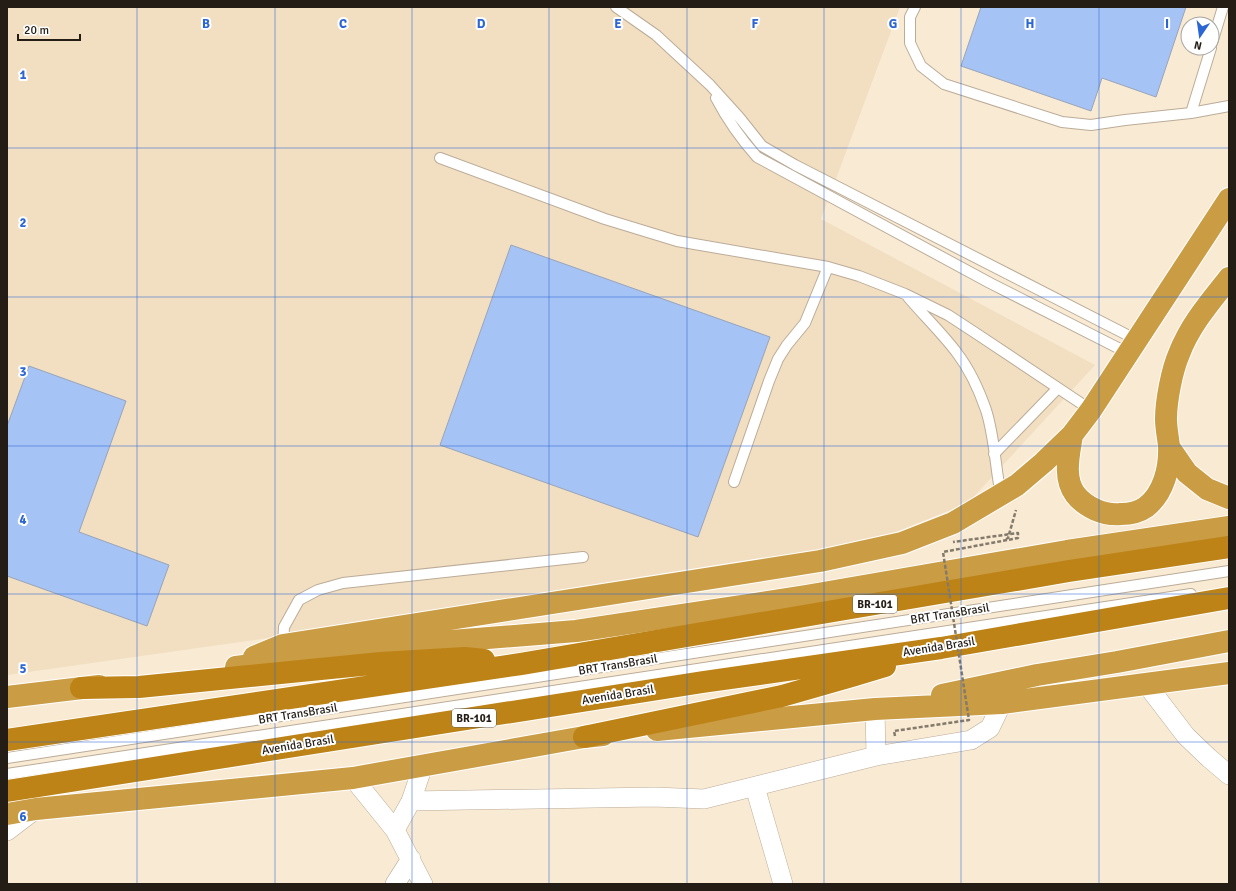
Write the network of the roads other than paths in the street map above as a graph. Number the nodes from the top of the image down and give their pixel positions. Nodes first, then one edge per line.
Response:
1 (616, 7) edge
2 (915, 7) edge
3 (1223, 7) edge
4 (1220, 17) edge
5 (1209, 56) edge
6 (710, 85) junction
7 (1229, 106) edge
8 (1191, 113) junction
9 (440, 158) dead end
10 (1229, 199) edge
11 (828, 267) junction
12 (1229, 278) edge
13 (905, 294) junction
14 (1133, 347) junction
15 (1058, 388) junction
16 (1091, 410) junction
17 (1072, 435) junction
18 (1169, 447) junction
19 (994, 454) junction
20 (734, 482) dead end
21 (1009, 490) junction
22 (1229, 498) edge
23 (1229, 527) edge
24 (1229, 547) edge
25 (583, 557) dead end
26 (1229, 572) edge
27 (1198, 593) dead end
28 (1229, 598) edge
29 (1229, 641) edge
30 (283, 645) junction
31 (941, 648) junction
32 (521, 664) junction
33 (225, 669) junction
34 (1229, 673) edge
35 (1147, 684) junction
36 (81, 688) junction
37 (7, 696) edge
38 (1002, 703) junction
39 (875, 709) junction
40 (584, 736) junction
41 (7, 740) edge
42 (876, 756) junction
43 (7, 758) edge
44 (423, 766) junction
45 (7, 774) edge
46 (1229, 775) edge
47 (353, 778) junction
48 (755, 787) junction
49 (7, 791) edge
50 (411, 801) junction
51 (36, 809) junction
52 (7, 814) edge
53 (395, 830) junction
54 (7, 831) edge
55 (411, 859) junction
56 (395, 884) edge
57 (423, 884) edge
58 (783, 884) edge

1 - 6 lane
2 - 8 lane
3 - 4 lane
5 - 8 lane
6 - 14 lane
6 - 14 lane
7 - 8 lane
9 - 11 lane
10 - 14 highway
11 - 13 lane
11 - 20 lane
12 - 18 highway
13 - 15 lane
13 - 19 lane
14 - 16 highway
15 - 16 lane
15 - 19 lane
16 - 17 highway
17 - 18 highway
17 - 21 highway
18 - 22 highway
19 - 21 lane
21 - 30 highway
23 - 33 highway
24 - 32 highway, BR-101
25 - 30 lane
26 - 43 lane, BRT TransBrasil
27 - 45 lane, BRT TransBrasil
28 - 31 highway, Avenida Brasil / BR-101
29 - 39 highway
30 - 33 highway
31 - 40 highway
31 - 49 highway, Avenida Brasil / BR-101
32 - 36 highway
32 - 41 highway, BR-101
33 - 36 highway
34 - 35 highway
35 - 38 highway
35 - 46 street
36 - 37 highway
38 - 39 highway
38 - 42 street
39 - 40 highway
39 - 42 street
40 - 44 highway
42 - 48 street
44 - 47 highway
44 - 50 street
47 - 51 highway
47 - 53 street
48 - 50 street
48 - 58 street
50 - 53 street
51 - 52 highway
51 - 54 street
53 - 55 street
55 - 56 street
55 - 57 street

